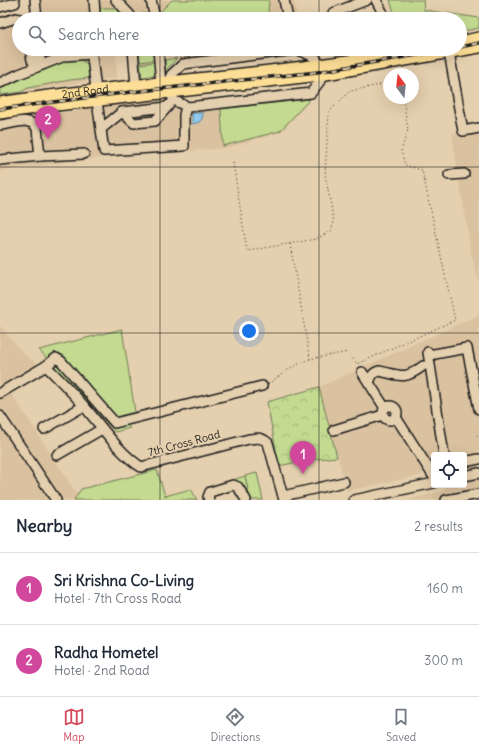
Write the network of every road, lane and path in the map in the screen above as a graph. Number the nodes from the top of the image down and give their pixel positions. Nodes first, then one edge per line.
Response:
1 (35, 0) edge
2 (94, 0) edge
3 (151, 0) edge
4 (284, 0) edge
5 (367, 0) edge
6 (376, 0) edge
7 (119, 1) edge
8 (15, 3) dead end
9 (0, 6) edge
10 (36, 12) edge
11 (95, 12) edge
12 (128, 12) edge
13 (154, 12) edge
14 (287, 12) edge
15 (336, 12) edge
16 (382, 12) edge
17 (12, 19) edge
18 (0, 22) edge
19 (479, 38) edge
20 (467, 41) edge
21 (479, 47) edge
22 (467, 49) edge
23 (31, 56) edge
24 (40, 56) edge
25 (66, 56) edge
26 (92, 56) edge
27 (134, 56) edge
28 (160, 56) edge
29 (247, 56) edge
30 (312, 56) edge
31 (379, 56) edge
32 (420, 56) edge
33 (450, 56) edge
34 (36, 67) junction
35 (318, 70) junction
36 (0, 83) edge
37 (383, 84) edge
38 (136, 86) junction
39 (169, 93) junction
40 (97, 95) junction
41 (0, 103) edge
42 (404, 104) edge
43 (48, 106) junction
44 (186, 106) junction
45 (122, 112) junction
46 (0, 113) edge
47 (0, 125) edge
48 (35, 125) junction
49 (479, 128) edge
50 (101, 129) junction
51 (84, 154) dead end
52 (40, 156) junction
53 (0, 160) edge
54 (233, 163) dead end
55 (464, 174) dead end
56 (449, 175) dead end
57 (290, 243) junction
58 (310, 359) junction
59 (46, 366) junction
60 (423, 366) dead end
61 (362, 372) dead end
62 (369, 384) junction
63 (262, 386) joint
64 (0, 393) edge
65 (479, 404) edge
66 (84, 406) junction
67 (384, 411) junction
68 (0, 416) edge
69 (44, 429) dead end
70 (102, 429) junction
71 (334, 430) dead end
72 (444, 452) edge
73 (57, 455) dead end
74 (479, 459) edge
75 (467, 461) edge
76 (431, 472) edge
77 (479, 473) edge
78 (467, 475) edge
79 (344, 482) dead end
80 (431, 484) edge
81 (479, 494) edge
82 (58, 497) edge
83 (284, 498) edge
84 (209, 500) edge
85 (246, 500) edge
86 (354, 500) edge
87 (452, 500) edge

1 - 10 street
2 - 11 street
3 - 13 street
4 - 14 street
5 - 15 street
6 - 16 street
7 - 12 street
8 - 9 street
17 - 18 street
19 - 20 main road
21 - 22 main road, 2nd Road
23 - 34 street
24 - 34 street
25 - 34 street
26 - 40 street
27 - 38 street
28 - 39 street
29 - 39 street
30 - 35 street
31 - 35 main road, 2nd Road
32 - 35 main road, 2nd Road
33 - 49 street
34 - 36 street
35 - 39 main road, 2nd Road
35 - 44 street, 2nd Road
37 - 57 path
38 - 39 main road, 2nd Road
38 - 40 main road, 2nd Road
39 - 40 main road, 2nd Road
39 - 44 street, 2nd Road
39 - 45 street
39 - 45 street
40 - 41 main road, 2nd Road
40 - 43 main road, 2nd Road
40 - 50 street
42 - 58 path
43 - 46 main road, 2nd Road
43 - 48 street
44 - 50 street
45 - 50 street
47 - 48 street
48 - 52 street
51 - 52 street
52 - 53 street
54 - 57 path
55 - 56 street
57 - 58 path
58 - 63 path
59 - 63 street
59 - 64 street
59 - 66 street, 7th Cross Road
60 - 62 street
61 - 62 street
62 - 67 street
65 - 72 street
66 - 69 street
66 - 70 street, 7th Cross Road
67 - 71 street
67 - 76 street
68 - 82 street
70 - 73 street
70 - 83 street, 7th Cross Road
74 - 75 street
77 - 78 street
79 - 83 street
80 - 86 street
81 - 87 street
84 - 85 street

